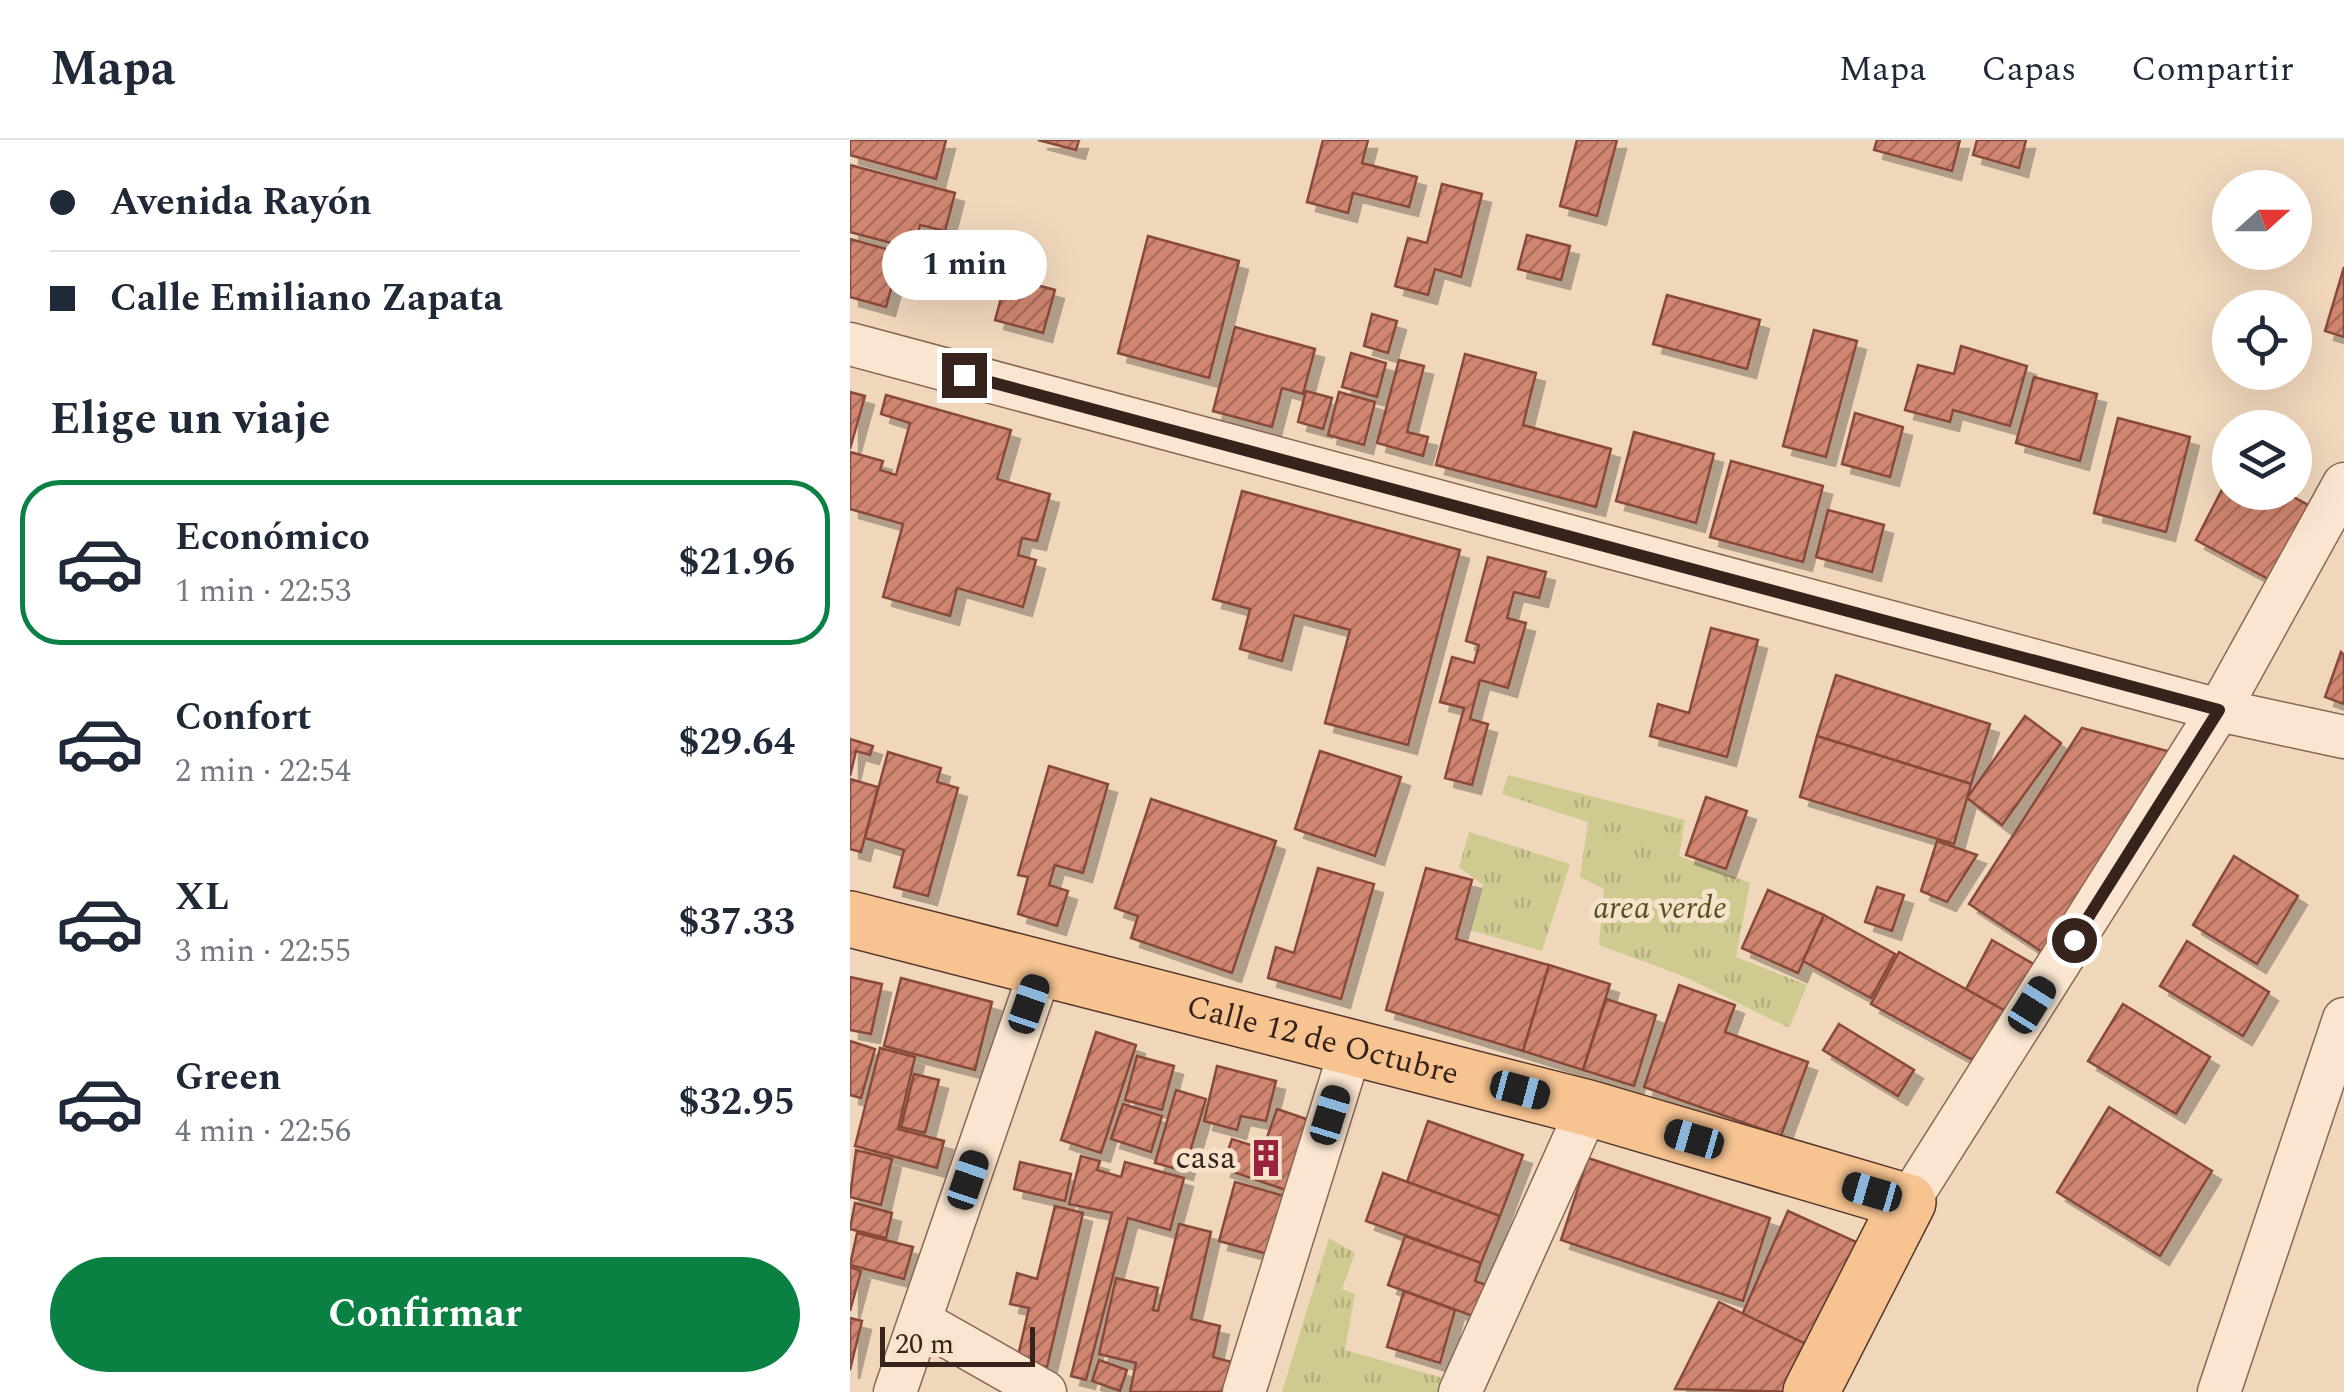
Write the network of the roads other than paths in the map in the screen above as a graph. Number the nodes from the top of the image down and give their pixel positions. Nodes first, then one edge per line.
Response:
1 (850, 344) edge
2 (2344, 484) edge
3 (2219, 710) junction
4 (2344, 738) edge
5 (850, 920) edge
6 (1042, 969) junction
7 (2344, 1018) edge
8 (1352, 1045) junction
9 (1588, 1108) junction
10 (1908, 1202) junction
11 (920, 1321) junction
12 (896, 1392) edge
13 (1044, 1392) edge
14 (1244, 1392) edge
15 (1460, 1392) edge
16 (1811, 1392) edge
17 (2219, 1392) edge

1 - 3 street
2 - 3 street
3 - 4 street
3 - 10 street
5 - 6 main road, Calle 12 de Octubre
6 - 8 main road, Calle 12 de Octubre
6 - 11 street
7 - 17 street
8 - 9 main road, Calle 12 de Octubre
8 - 14 street
9 - 10 main road, Calle 12 de Octubre
9 - 15 street
10 - 16 main road
11 - 12 street
11 - 13 street

